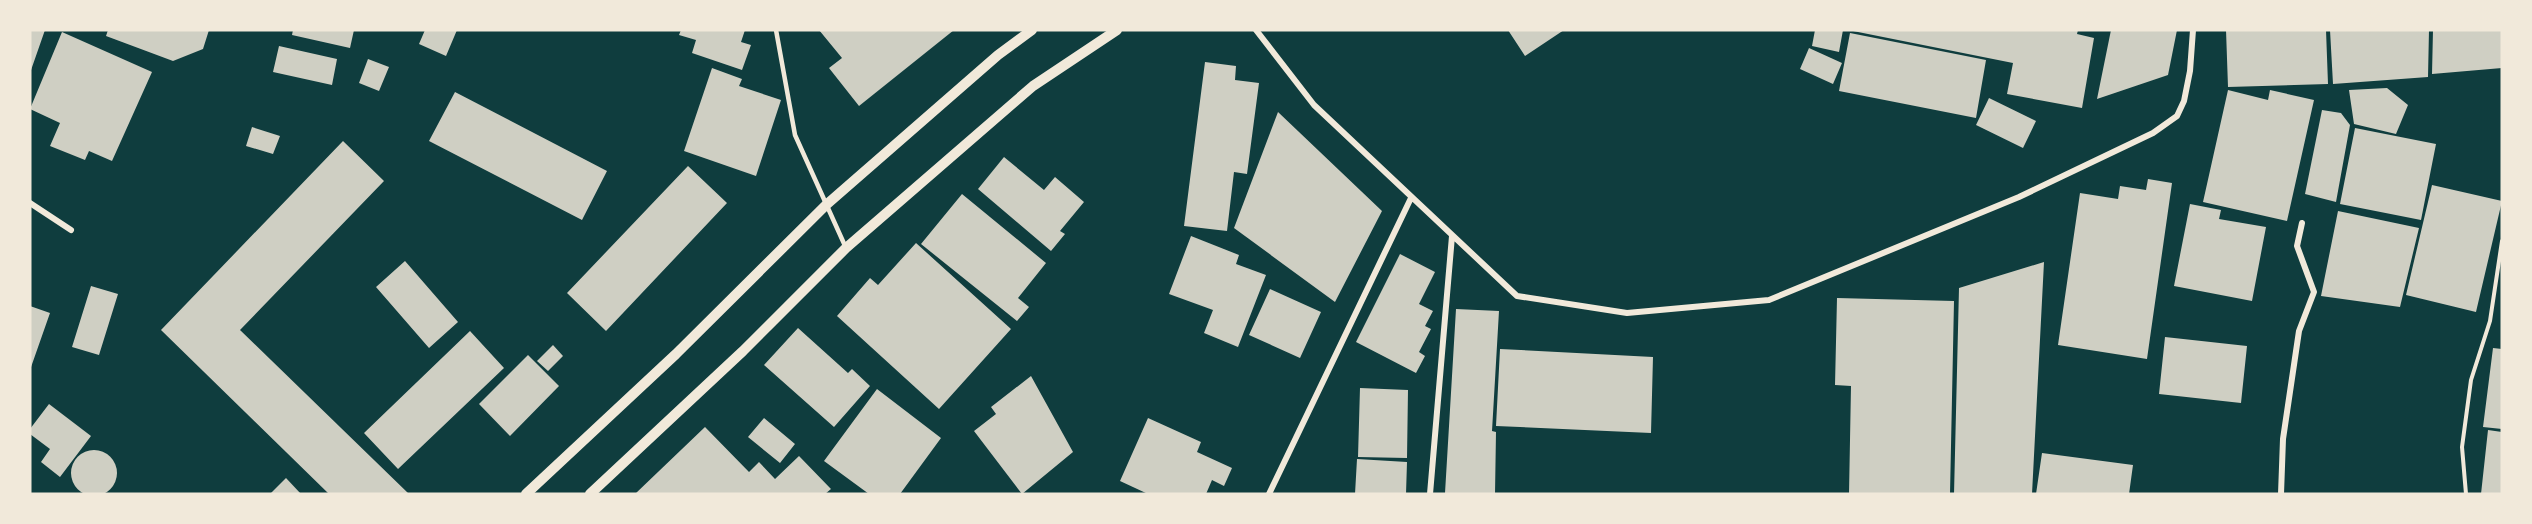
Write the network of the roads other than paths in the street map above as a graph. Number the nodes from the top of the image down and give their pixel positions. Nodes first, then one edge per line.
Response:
1 (776, 30) edge
2 (1032, 30) edge
3 (1117, 30) edge
4 (1256, 30) edge
5 (2193, 30) edge
6 (1411, 198) junction
7 (30, 203) edge
8 (826, 205) junction
9 (2302, 223) dead end
10 (71, 230) dead end
11 (1452, 236) junction
12 (846, 248) junction
13 (526, 494) edge
14 (590, 494) edge
15 (1269, 494) edge
16 (1430, 494) edge
17 (2281, 494) edge

1 - 8 lane
2 - 8 street
3 - 12 street
4 - 6 street
5 - 11 street
6 - 11 street
6 - 15 street
7 - 10 street
8 - 12 lane
8 - 13 street
9 - 17 street
11 - 16 street
12 - 14 street

